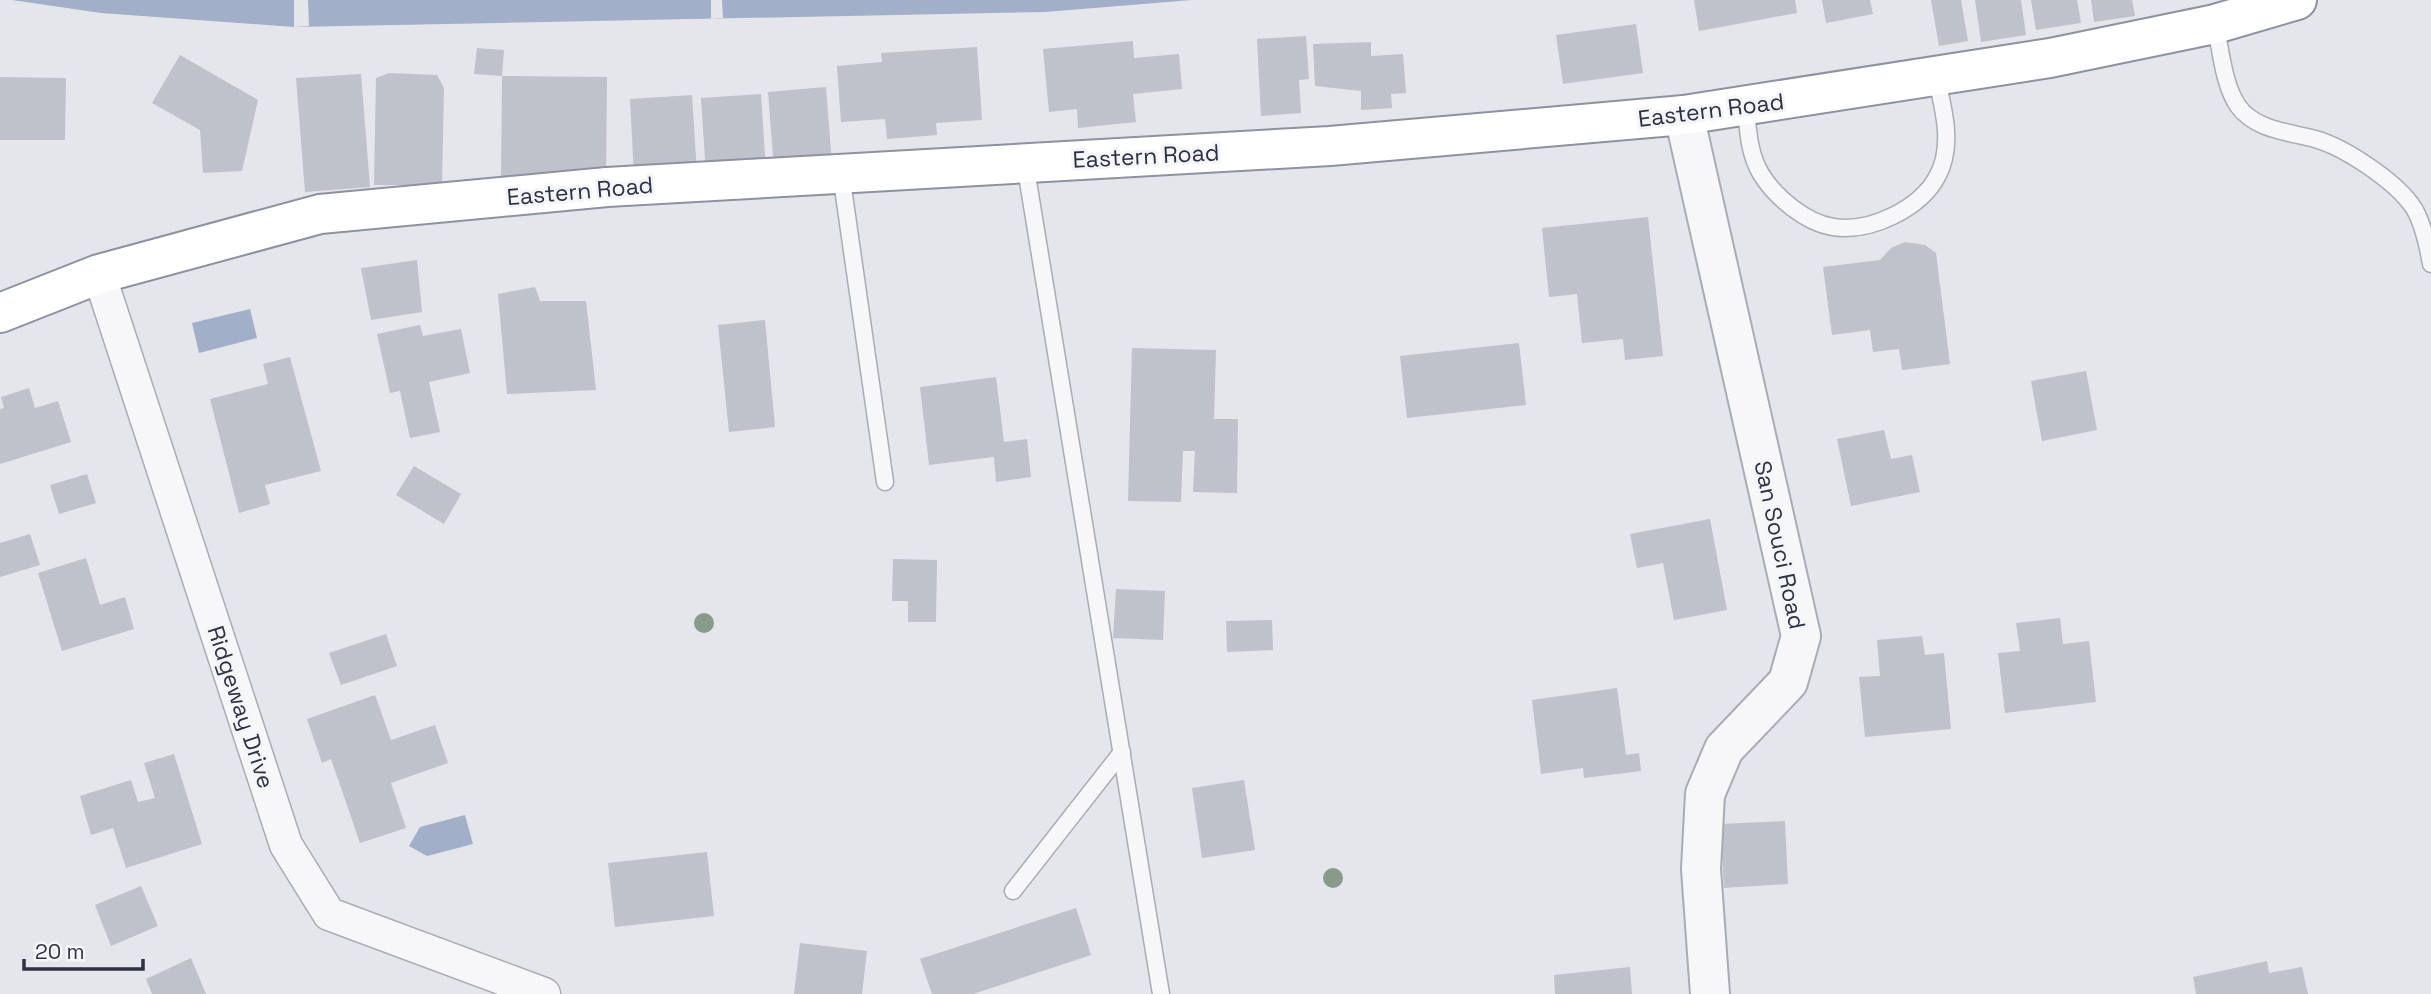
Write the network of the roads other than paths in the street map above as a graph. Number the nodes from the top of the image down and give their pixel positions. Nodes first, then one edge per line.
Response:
1 (2297, 0) edge
2 (2215, 24) junction
3 (1936, 76) junction
4 (1746, 108) junction
5 (1684, 116) junction
6 (1025, 163) junction
7 (841, 174) junction
8 (2431, 264) edge
9 (99, 274) junction
10 (0, 313) edge
11 (885, 482) dead end
12 (1122, 752) junction
13 (1013, 891) dead end
14 (504, 987) edge
15 (544, 994) edge
16 (1161, 994) edge
17 (1710, 994) edge

1 - 2 highway, Eastern Road
2 - 3 highway, Eastern Road
2 - 8 lane
3 - 4 highway, Eastern Road
3 - 4 lane
4 - 5 highway, Eastern Road
5 - 6 highway, Eastern Road
5 - 17 street, San Souci Road
6 - 7 highway, Eastern Road
6 - 12 lane
7 - 9 highway, Eastern Road
7 - 11 lane
9 - 10 highway, Eastern Road
9 - 14 street, Ridgeway Drive
12 - 13 lane
12 - 16 lane
14 - 15 street, Ridgeway Drive

